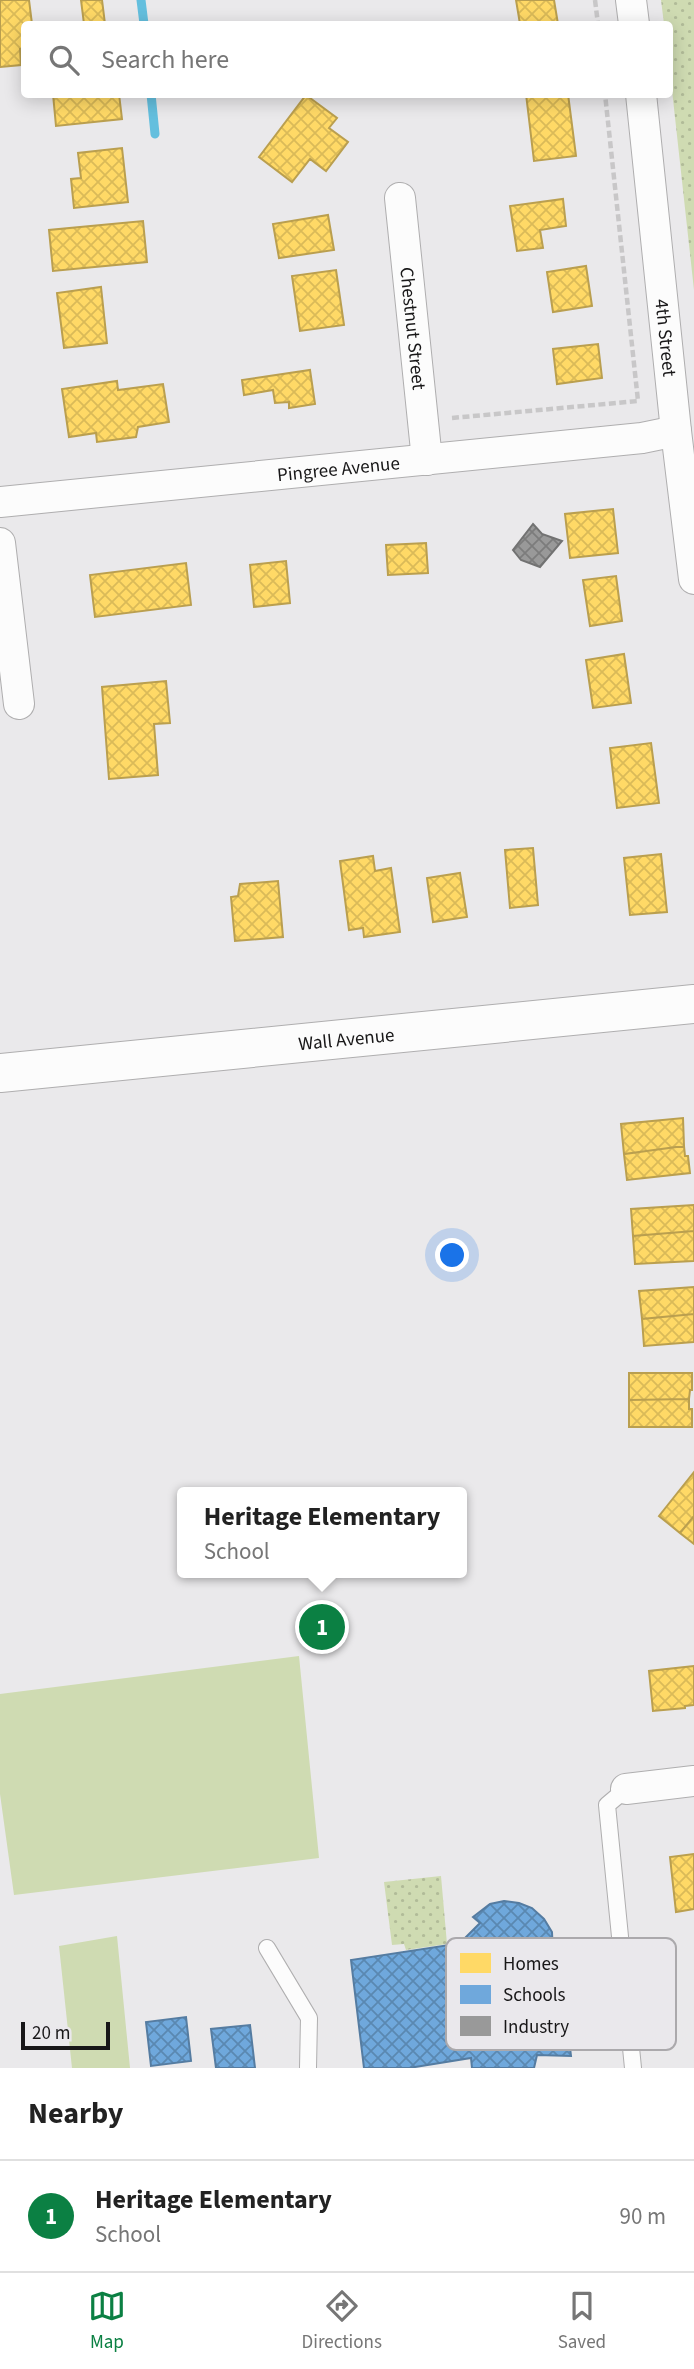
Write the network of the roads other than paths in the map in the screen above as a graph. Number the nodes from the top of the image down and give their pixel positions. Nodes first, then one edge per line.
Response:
1 (631, 0) edge
2 (634, 21) edge
3 (641, 98) edge
4 (400, 198) dead end
5 (676, 431) junction
6 (427, 460) junction
7 (0, 502) edge
8 (0, 543) edge
9 (694, 579) edge
10 (19, 704) dead end
11 (694, 1004) edge
12 (0, 1073) edge
13 (694, 1781) edge
14 (626, 1789) joint
15 (620, 1938) edge
16 (267, 1948) dead end
17 (631, 2050) edge
18 (308, 2068) edge
19 (633, 2068) edge

1 - 2 street
3 - 5 street, 4th Street
4 - 6 street, Chestnut Street
5 - 6 street, Pingree Avenue
5 - 9 street, 4th Street
6 - 7 street, Pingree Avenue
8 - 10 street
11 - 12 main road, Wall Avenue
13 - 14 street
14 - 15 lane
16 - 18 lane
17 - 19 lane

